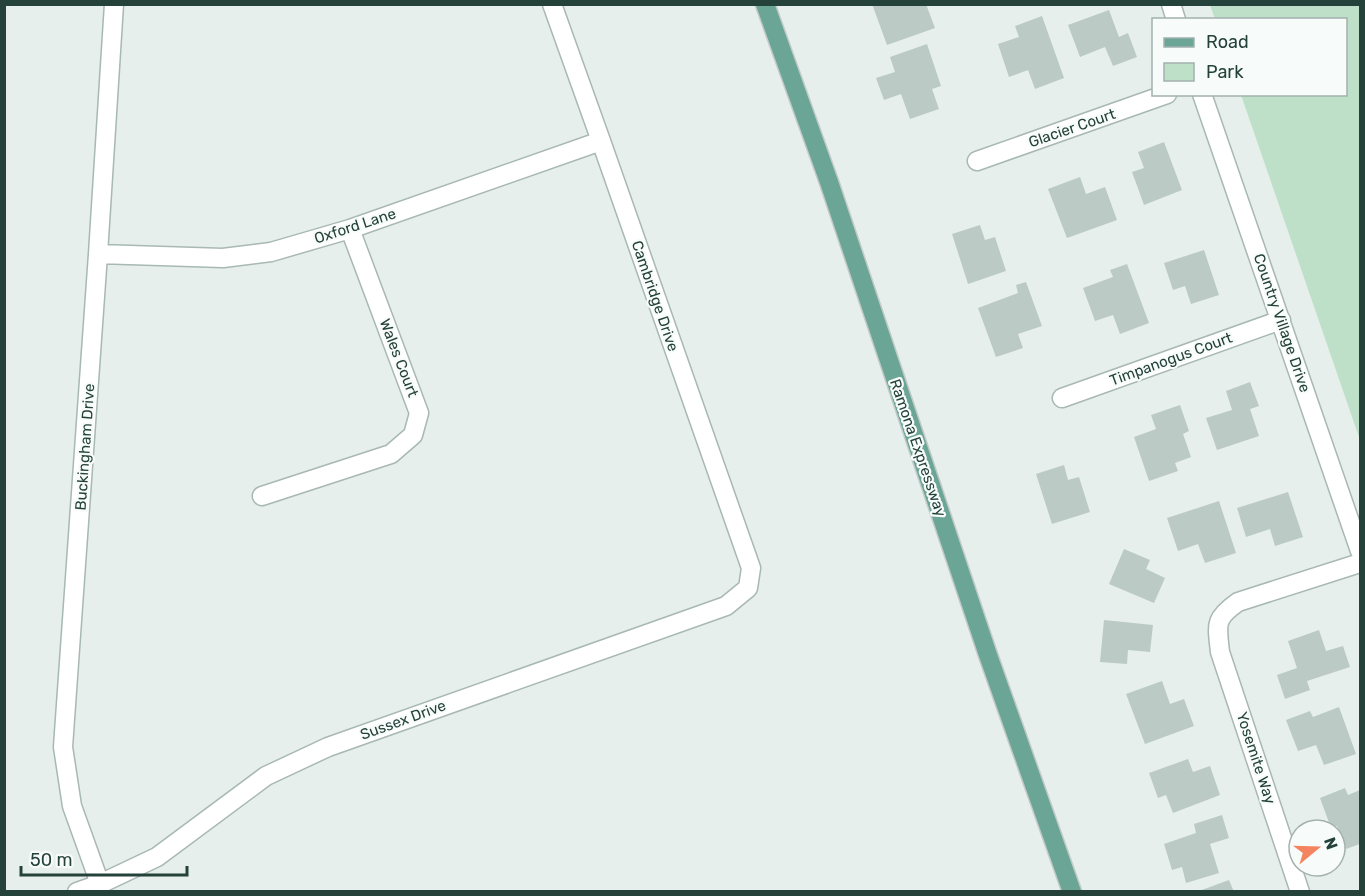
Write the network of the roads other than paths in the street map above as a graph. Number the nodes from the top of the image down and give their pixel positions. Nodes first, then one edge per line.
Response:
1 (114, 4) edge
2 (552, 4) edge
3 (765, 4) edge
4 (1161, 96) edge
5 (1203, 96) edge
6 (601, 141) junction
7 (976, 161) dead end
8 (350, 229) junction
9 (98, 254) junction
10 (1281, 320) junction
11 (1062, 399) dead end
12 (262, 496) dead end
13 (1360, 551) edge
14 (1360, 562) edge
15 (748, 588) joint
16 (100, 884) junction
17 (77, 891) edge
18 (1072, 891) edge
19 (1300, 891) edge

1 - 9 street, Buckingham Drive
2 - 6 street, Cambridge Drive
3 - 18 main road, Ramona Expressway
4 - 7 street, Glacier Court
5 - 10 street, Country Village Drive
6 - 8 street, Oxford Lane
6 - 15 street, Cambridge Drive
8 - 9 street, Oxford Lane
8 - 12 street, Wales Court
9 - 16 street, Buckingham Drive
10 - 11 street, Timpanogus Court
10 - 13 street, Country Village Drive
14 - 19 street, Yosemite Way
15 - 16 street, Sussex Drive
16 - 17 street, Sussex Drive

